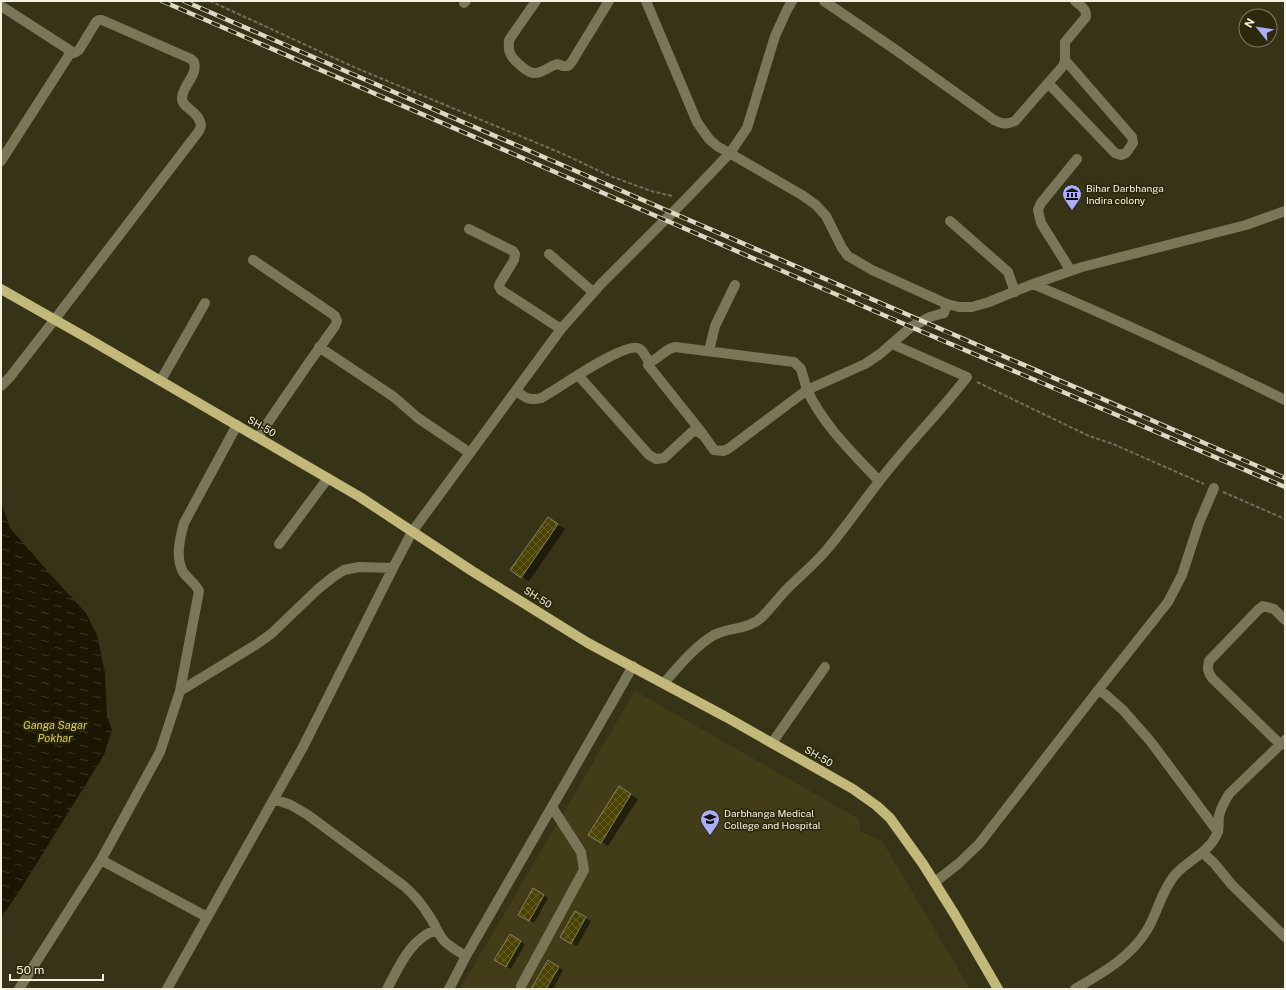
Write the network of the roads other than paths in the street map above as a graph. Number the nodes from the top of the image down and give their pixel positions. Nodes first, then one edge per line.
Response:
1 (536, 1) edge
2 (609, 1) edge
3 (646, 1) edge
4 (792, 1) edge
5 (824, 1) edge
6 (1075, 1) edge
7 (1, 6) edge
8 (71, 52) junction
9 (1065, 60) junction
10 (1048, 83) junction
11 (730, 153) junction
12 (1076, 159) dead end
13 (1, 160) edge
14 (1285, 211) edge
15 (950, 221) dead end
16 (469, 228) dead end
17 (549, 254) dead end
18 (253, 260) dead end
19 (1071, 271) junction
20 (1033, 284) junction
21 (735, 285) dead end
22 (1, 289) edge
23 (593, 292) junction
24 (1015, 292) junction
25 (205, 303) dead end
26 (947, 304) junction
27 (55, 320) junction
28 (562, 329) junction
29 (892, 344) junction
30 (319, 347) junction
31 (709, 351) junction
32 (648, 365) dead end
33 (578, 375) junction
34 (161, 380) junction
35 (1, 386) edge
36 (807, 390) junction
37 (517, 391) junction
38 (1285, 400) edge
39 (237, 425) junction
40 (704, 436) junction
41 (258, 437) junction
42 (470, 453) junction
43 (328, 478) junction
44 (879, 481) junction
45 (1214, 488) road end
46 (412, 532) junction
47 (280, 544) dead end
48 (393, 568) junction
49 (1285, 620) edge
50 (633, 666) junction
51 (825, 667) dead end
52 (664, 683) junction
53 (1099, 688) junction
54 (180, 691) junction
55 (1283, 742) edge
56 (772, 743) junction
57 (274, 799) junction
58 (552, 807) junction
59 (1218, 832) junction
60 (1203, 853) junction
61 (101, 860) junction
62 (935, 882) junction
63 (207, 917) junction
64 (436, 930) junction
65 (1285, 937) edge
66 (466, 956) junction
67 (521, 986) dead end
68 (19, 989) edge
69 (167, 989) edge
70 (387, 989) edge
71 (449, 989) edge
72 (998, 989) edge
73 (1075, 989) edge

1 - 2 street
3 - 11 street
4 - 11 street
5 - 10 street
6 - 9 street
7 - 8 street
8 - 13 street
8 - 27 street
9 - 10 street
9 - 10 street
11 - 23 street
11 - 26 street
12 - 19 street
14 - 19 street
15 - 24 street
16 - 28 street
17 - 23 street
18 - 30 street
19 - 20 street
20 - 24 street
20 - 38 street
21 - 31 street
22 - 27 main road, SH-50
23 - 28 street
24 - 26 street
25 - 34 street
26 - 29 street
27 - 34 main road, SH-50
27 - 35 street
28 - 37 street
29 - 36 street
29 - 44 street
30 - 41 street
30 - 42 street
31 - 33 street
31 - 36 street
32 - 40 street
33 - 37 street
33 - 40 street
34 - 39 main road, SH-50
36 - 40 street
36 - 44 street
37 - 42 street
39 - 41 main road, SH-50
39 - 54 street
41 - 43 main road, SH-50
42 - 46 street
43 - 46 main road, SH-50
43 - 47 street
44 - 52 street
45 - 53 street
46 - 48 street
46 - 50 main road, SH-50
48 - 54 street
48 - 57 street
49 - 55 street
50 - 52 main road, SH-50
50 - 58 street
51 - 56 street
52 - 56 main road, SH-50
53 - 59 street
53 - 62 street
54 - 61 street
55 - 59 street
56 - 62 main road, SH-50
57 - 63 street
57 - 64 street
58 - 66 street
58 - 67 street
59 - 60 street
60 - 65 street
60 - 73 street
61 - 63 street
61 - 68 street
62 - 72 main road, SH-50
63 - 69 street
64 - 66 street
64 - 70 street
66 - 71 street

